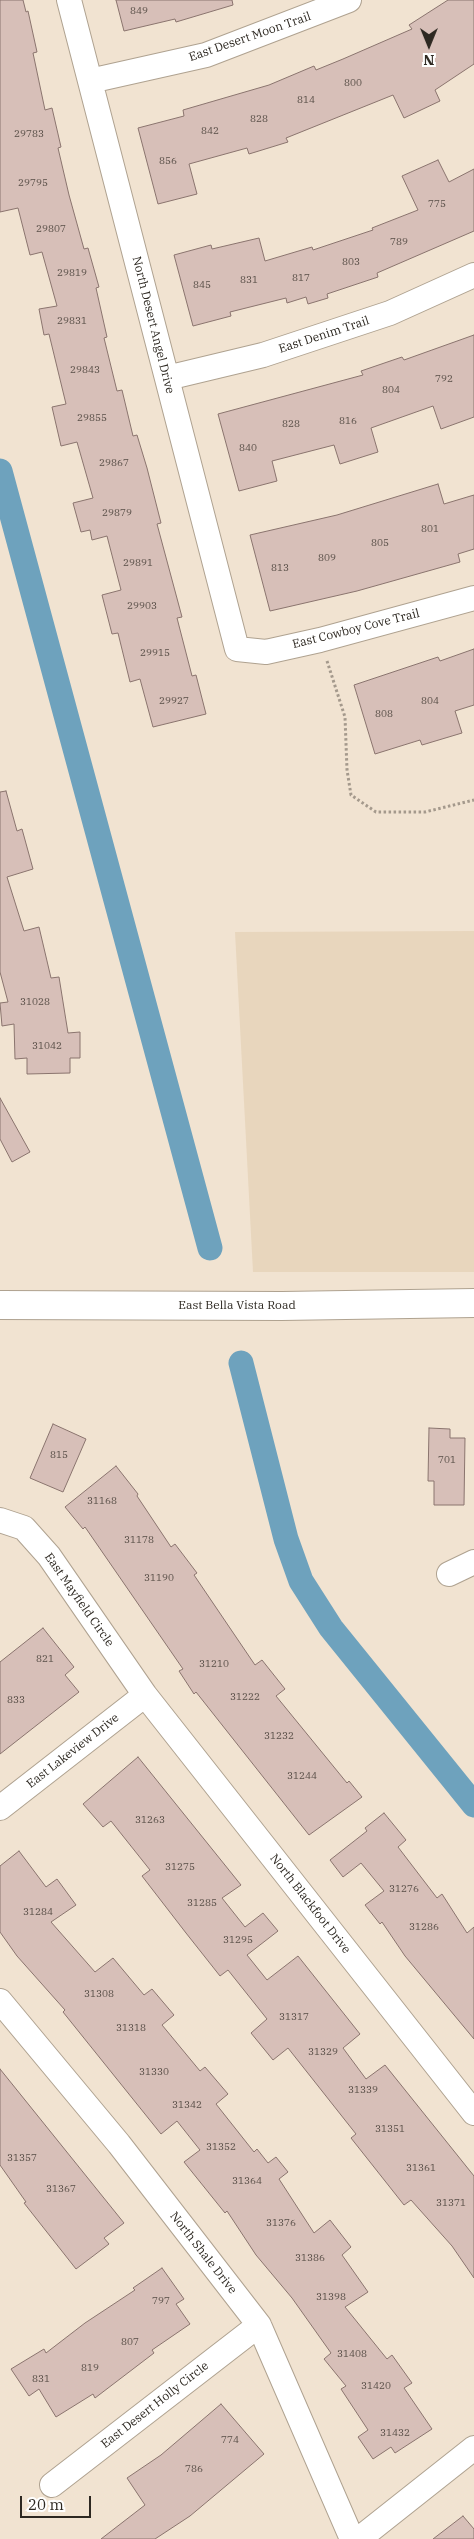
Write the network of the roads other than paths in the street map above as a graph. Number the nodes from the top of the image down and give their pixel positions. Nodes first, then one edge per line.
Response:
1 (70, 0) edge
2 (349, 0) edge
3 (90, 81) junction
4 (474, 275) edge
5 (167, 378) junction
6 (474, 598) edge
7 (237, 649) joint
8 (474, 1304) edge
9 (0, 1305) edge
10 (0, 1520) edge
11 (474, 1562) edge
12 (449, 1574) dead end
13 (145, 1695) junction
14 (0, 1808) edge
15 (0, 2000) edge
16 (474, 2113) edge
17 (259, 2325) junction
18 (474, 2448) edge
19 (52, 2485) dead end
20 (352, 2539) edge
21 (360, 2539) edge

1 - 3 street, North Desert Angel Drive
2 - 3 street, East Desert Moon Trail
3 - 5 street, North Desert Angel Drive
4 - 5 street, East Denim Trail
5 - 7 street, North Desert Angel Drive
6 - 7 street, East Cowboy Cove Trail
8 - 9 street, East Bella Vista Road
10 - 13 street, East Mayfield Circle
11 - 12 street
13 - 14 street, East Lakeview Drive
13 - 16 street, North Blackfoot Drive
15 - 17 street, North Shale Drive
17 - 19 street, East Desert Holly Circle
17 - 20 street, North Shale Drive
18 - 21 street

